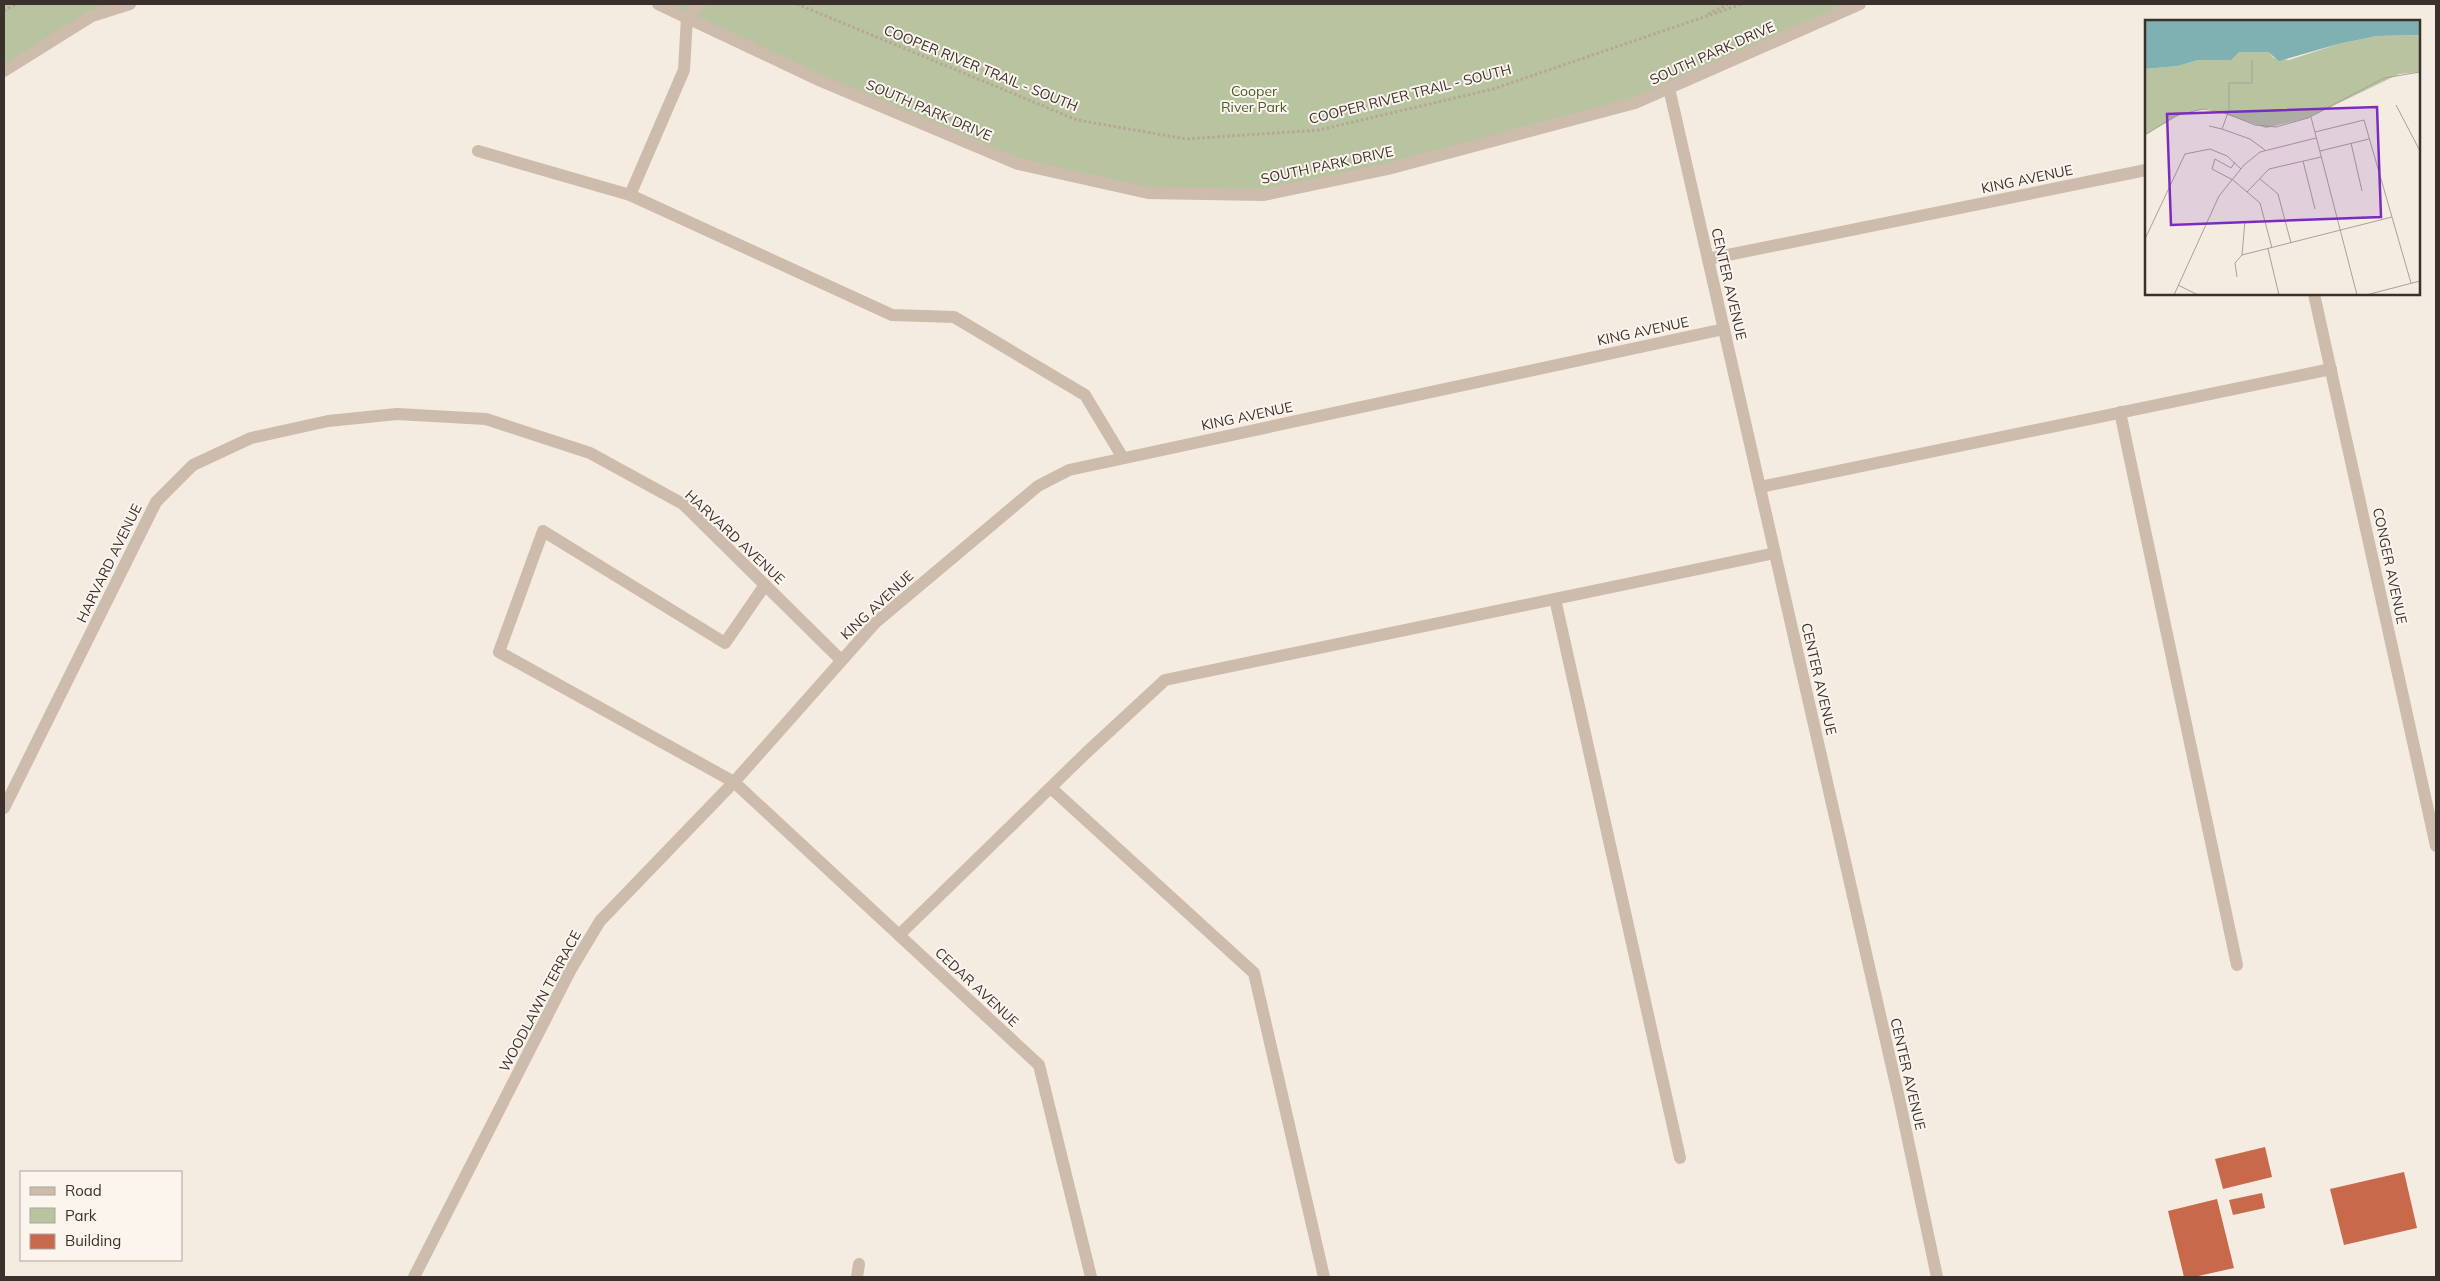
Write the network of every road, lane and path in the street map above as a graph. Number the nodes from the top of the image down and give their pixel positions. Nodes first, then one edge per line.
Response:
1 (16, 4) edge
2 (130, 4) edge
3 (658, 4) edge
4 (699, 4) edge
5 (797, 4) edge
6 (1728, 4) edge
7 (1742, 4) edge
8 (1860, 4) edge
9 (4, 11) edge
10 (687, 17) junction
11 (1697, 19) junction
12 (4, 71) edge
13 (1669, 88) junction
14 (478, 151) dead end
15 (2145, 170) edge
16 (630, 195) junction
17 (1708, 259) junction
18 (2314, 295) edge
19 (1724, 330) junction
20 (2331, 369) junction
21 (2120, 412) junction
22 (1123, 458) junction
23 (1760, 487) junction
24 (1775, 553) junction
25 (765, 585) junction
26 (1555, 599) junction
27 (840, 660) junction
28 (734, 782) junction
29 (1051, 788) junction
30 (4, 808) edge
31 (2436, 846) edge
32 (899, 935) junction
33 (2236, 965) dead end
34 (1680, 1158) dead end
35 (414, 1277) edge
36 (1091, 1277) edge
37 (1324, 1277) edge
38 (1936, 1277) edge

1 - 9 path
2 - 12 street
3 - 10 street, SOUTH PARK DRIVE
4 - 10 street
5 - 11 path, COOPER RIVER TRAIL - SOUTH
6 - 11 path
7 - 11 path, COOPER RIVER TRAIL - SOUTH
8 - 13 street, SOUTH PARK DRIVE
10 - 13 street, SOUTH PARK DRIVE
10 - 16 street
13 - 17 street, CENTER AVENUE
14 - 16 street
15 - 17 street, KING AVENUE
16 - 22 street
17 - 19 street, CENTER AVENUE
18 - 20 street, CONGER AVENUE
19 - 22 street, KING AVENUE
19 - 23 street, CENTER AVENUE
20 - 21 street
20 - 31 street, CONGER AVENUE
21 - 23 street
21 - 33 street
22 - 27 street, KING AVENUE
23 - 24 street, CENTER AVENUE
24 - 26 street
24 - 38 street, CENTER AVENUE
25 - 27 street, HARVARD AVENUE
25 - 28 street, CEDAR AVENUE
25 - 30 street, HARVARD AVENUE
26 - 29 street
26 - 34 street
27 - 28 street, WOODLAWN TERRACE
28 - 32 street, CEDAR AVENUE
28 - 35 street, WOODLAWN TERRACE
29 - 32 street
29 - 37 street
32 - 36 street, CEDAR AVENUE

